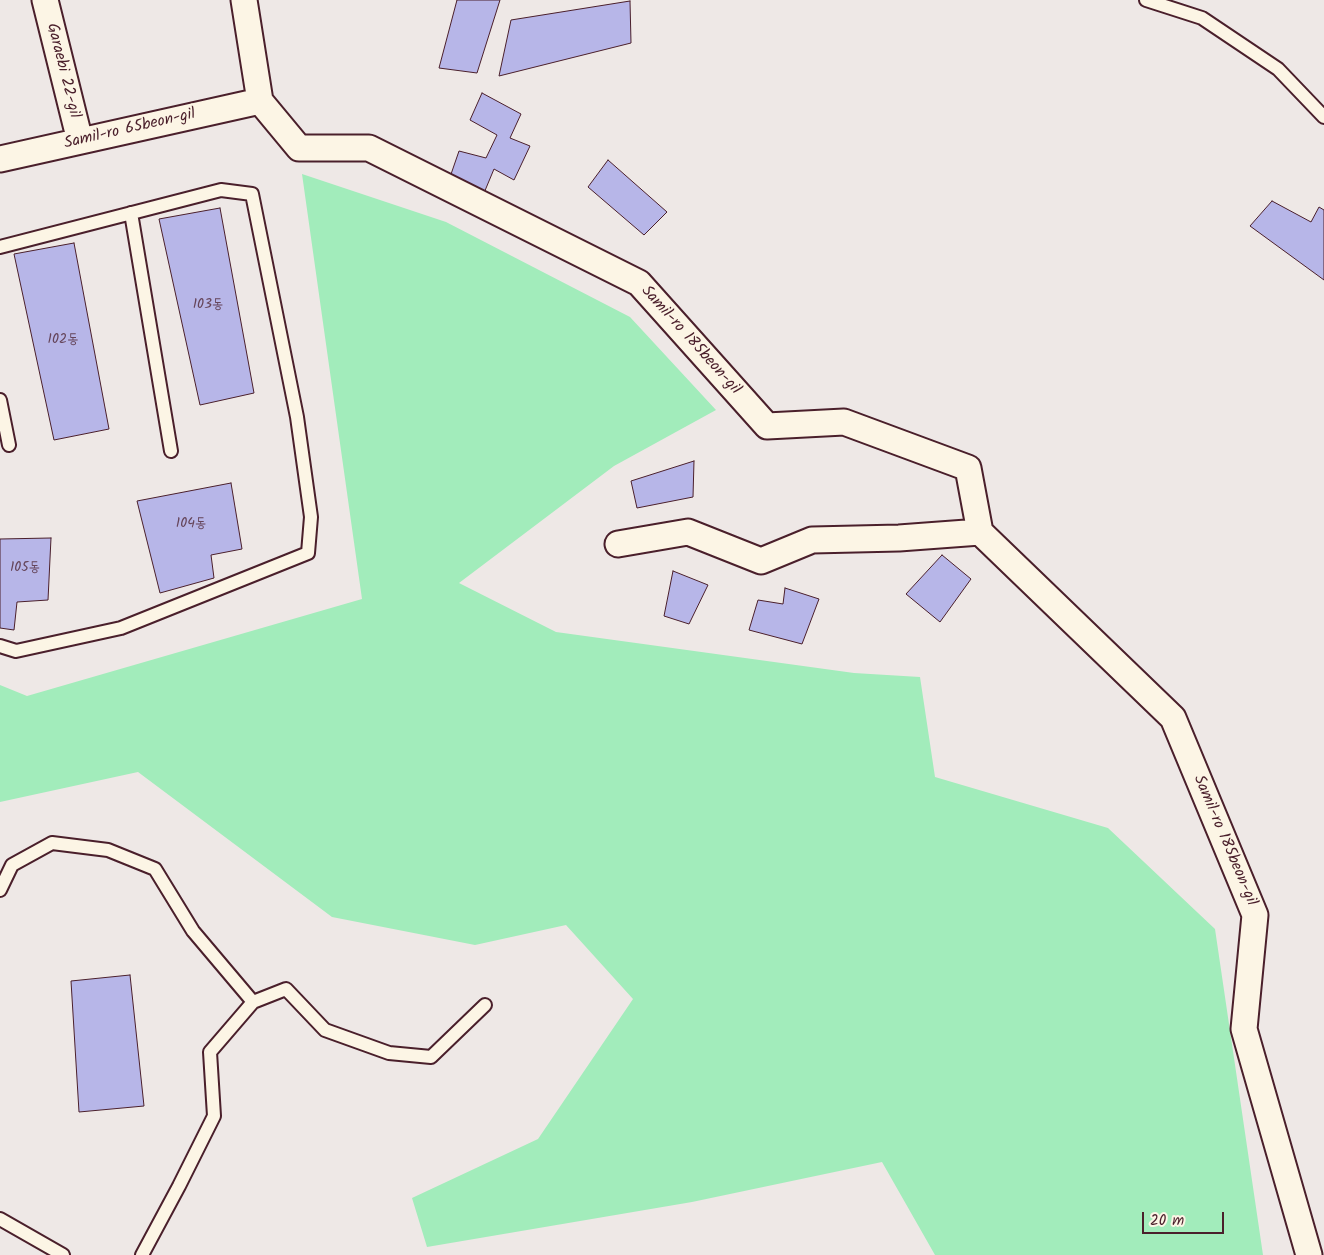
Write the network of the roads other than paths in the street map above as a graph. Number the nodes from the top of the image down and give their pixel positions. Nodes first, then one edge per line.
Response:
1 (46, 0) edge
2 (244, 0) edge
3 (1146, 0) edge
4 (260, 101) junction
5 (1324, 117) edge
6 (80, 141) junction
7 (0, 159) edge
8 (131, 213) junction
9 (0, 247) edge
10 (0, 400) edge
11 (9, 445) dead end
12 (171, 451) dead end
13 (980, 532) junction
14 (618, 544) dead end
15 (0, 646) edge
16 (0, 890) edge
17 (253, 1002) junction
18 (484, 1005) dead end
19 (0, 1219) edge
20 (63, 1255) edge
21 (142, 1255) edge
22 (1309, 1255) edge

1 - 6 street, Garaebi 22-gil
2 - 4 street
3 - 5 lane
4 - 6 street, Samil-ro 65beon-gil
4 - 13 street, Samil-ro 185beon-gil
6 - 7 street, Samil-ro 65beon-gil
8 - 9 lane
8 - 12 lane
8 - 15 lane
10 - 11 lane
13 - 14 street
13 - 22 street, Samil-ro 185beon-gil
16 - 17 lane
17 - 18 lane
17 - 21 lane
19 - 20 lane

